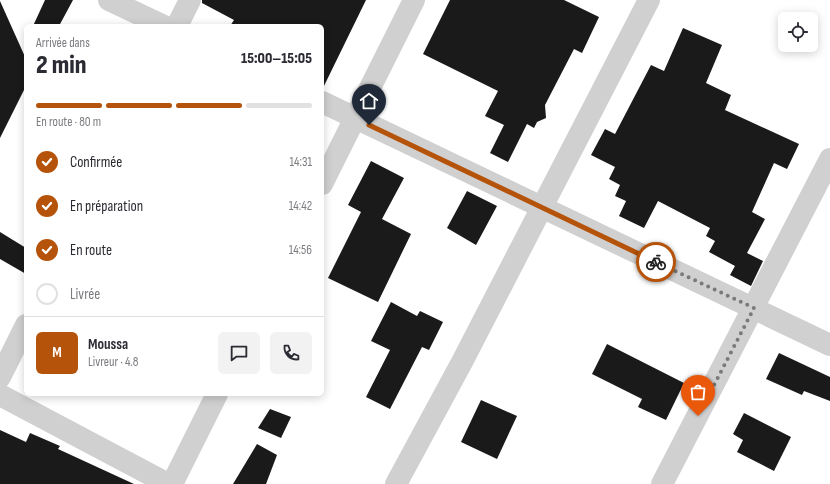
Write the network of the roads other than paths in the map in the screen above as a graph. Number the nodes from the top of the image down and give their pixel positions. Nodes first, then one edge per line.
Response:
1 (109, 0) edge
2 (190, 0) edge
3 (414, 0) edge
4 (649, 0) edge
5 (160, 24) edge
6 (178, 24) edge
7 (324, 103) edge
8 (355, 118) junction
9 (830, 159) edge
10 (324, 180) edge
11 (542, 207) junction
12 (754, 308) junction
13 (24, 329) edge
14 (830, 345) edge
15 (0, 377) edge
16 (0, 396) edge
17 (216, 396) edge
18 (168, 484) edge
19 (172, 484) edge
20 (396, 484) edge
21 (662, 484) edge

1 - 5 street
2 - 6 street
3 - 8 street
4 - 11 street
7 - 8 street
8 - 10 street
8 - 11 street
9 - 12 street
11 - 12 street
11 - 20 street
12 - 14 street
12 - 21 street
13 - 15 street
16 - 18 street
17 - 19 street

